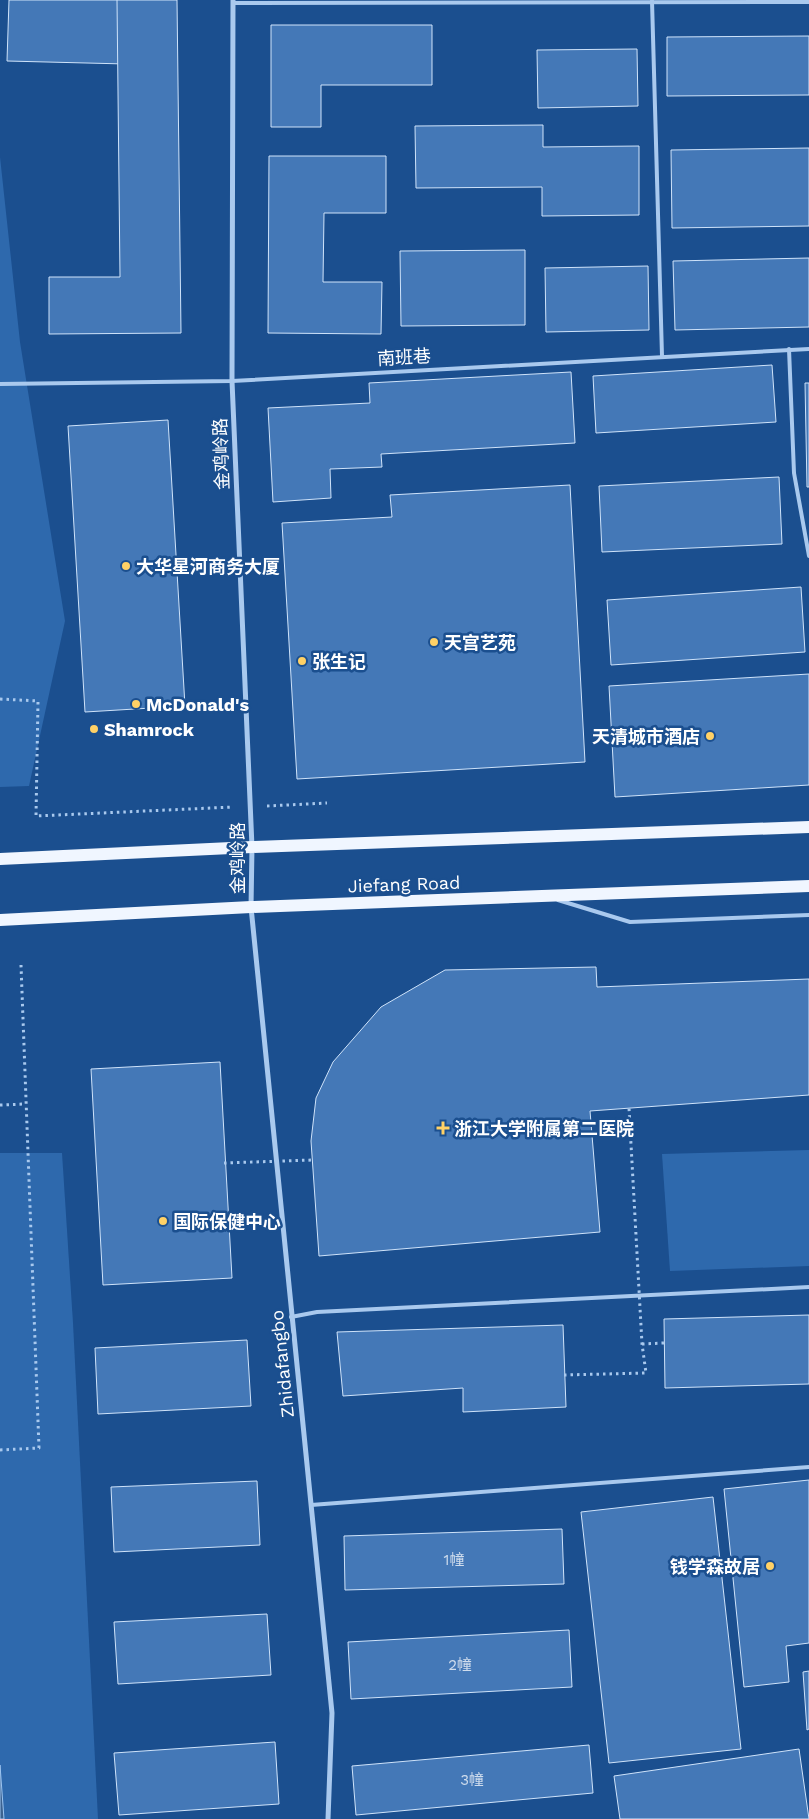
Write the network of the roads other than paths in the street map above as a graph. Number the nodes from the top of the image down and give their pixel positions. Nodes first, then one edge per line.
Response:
1 (652, 1) edge
2 (233, 2) edge
3 (809, 2) edge
4 (789, 349) junction
5 (809, 349) edge
6 (662, 356) junction
7 (232, 381) junction
8 (0, 384) edge
9 (809, 556) edge
10 (809, 827) edge
11 (252, 847) junction
12 (0, 859) edge
13 (809, 886) edge
14 (544, 896) junction
15 (251, 907) junction
16 (809, 915) edge
17 (0, 920) edge
18 (809, 1287) edge
19 (291, 1317) junction
20 (809, 1466) edge
21 (311, 1505) junction
22 (328, 1819) edge

1 - 2 lane
1 - 3 lane
1 - 6 lane
2 - 7 street, 金鸡岭路
4 - 5 lane, 南班巷
4 - 6 lane, 南班巷
4 - 9 lane
6 - 7 lane, 南班巷
7 - 8 lane, 南班巷
7 - 11 street, 金鸡岭路
10 - 11 main road
11 - 12 main road
11 - 15 street, 金鸡岭路
13 - 14 main road, Jiefang Road
14 - 15 main road, Jiefang Road
14 - 16 lane
15 - 17 main road, Jiefang Road
15 - 19 street, Zhidafangbo
18 - 19 lane
19 - 21 street, Zhidafangbo
20 - 21 lane
21 - 22 street, Zhidafangbo

